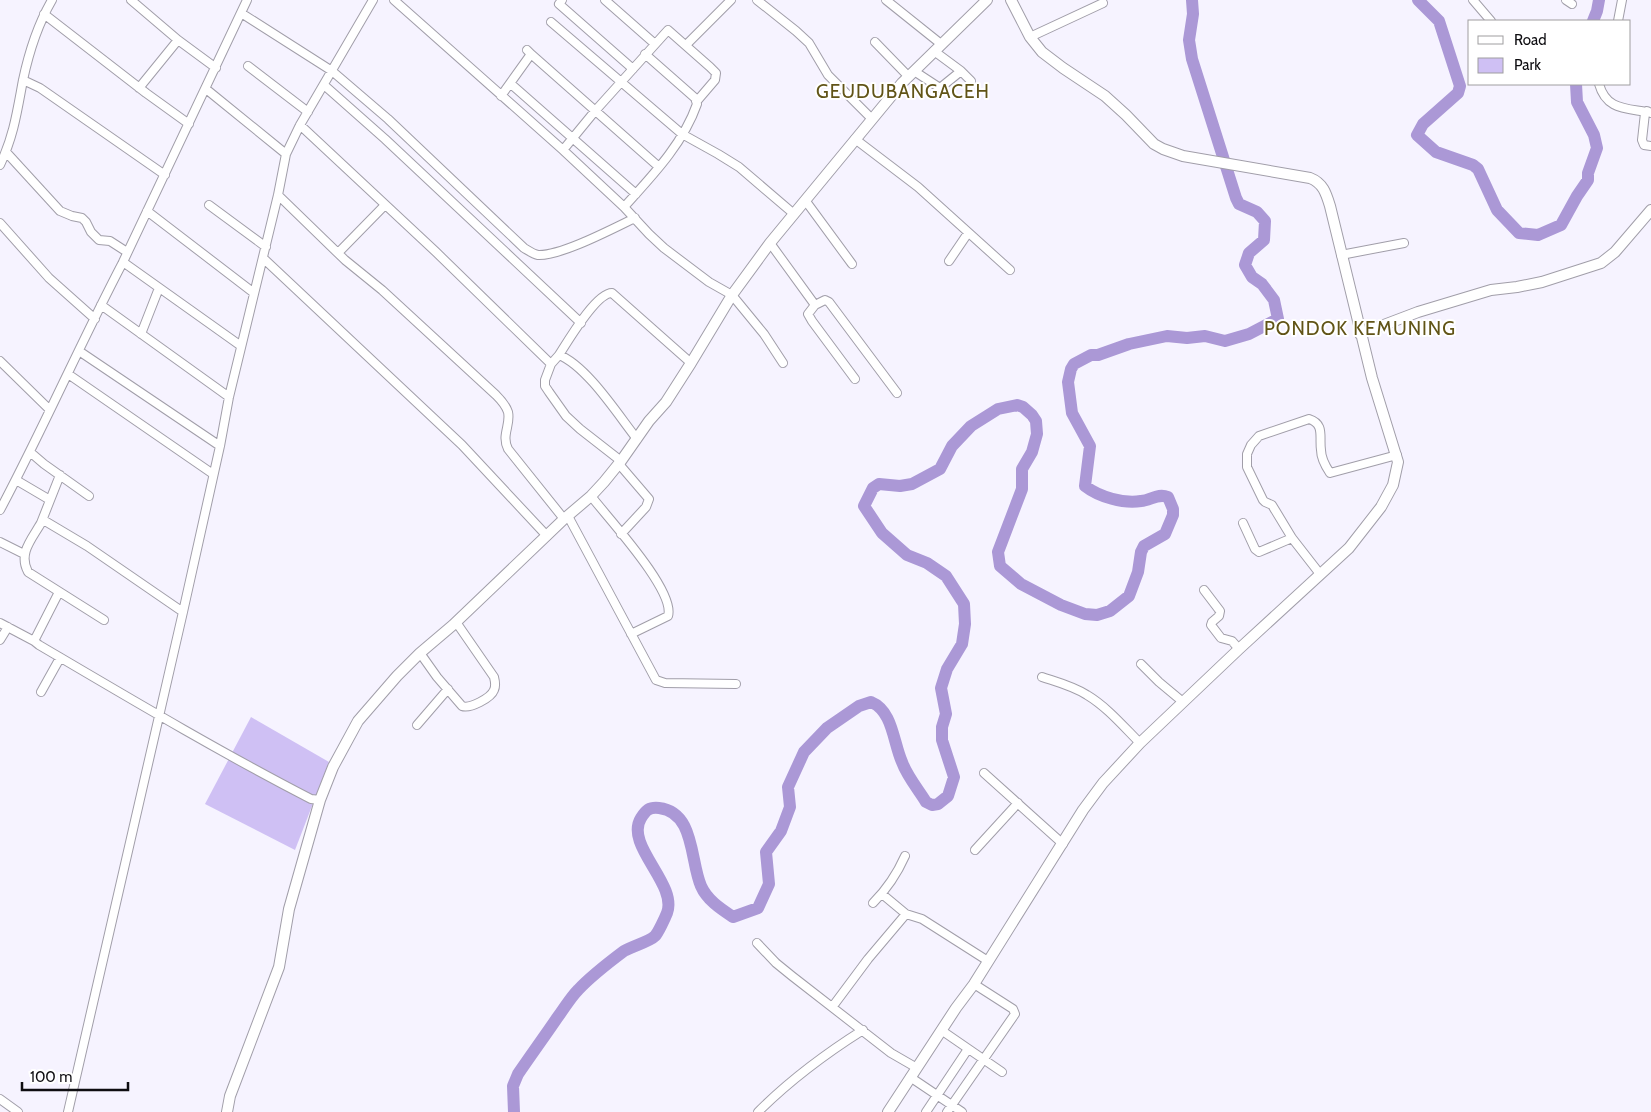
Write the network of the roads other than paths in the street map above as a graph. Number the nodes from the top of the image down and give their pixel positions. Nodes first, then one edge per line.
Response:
1 (52, 0) edge
2 (131, 0) edge
3 (247, 0) edge
4 (373, 0) edge
5 (394, 0) edge
6 (562, 0) edge
7 (605, 0) edge
8 (731, 0) edge
9 (757, 0) edge
10 (886, 0) edge
11 (986, 0) edge
12 (1622, 0) edge
13 (1475, 1) edge
14 (1015, 2) edge
15 (1103, 3) dead end
16 (241, 13) junction
17 (44, 14) junction
18 (1490, 20) edge
19 (1618, 20) edge
20 (551, 22) dead end
21 (1030, 37) junction
22 (178, 40) junction
23 (875, 42) dead end
24 (655, 44) junction
25 (686, 45) junction
26 (938, 47) junction
27 (645, 54) junction
28 (248, 66) dead end
29 (216, 68) junction
30 (633, 69) junction
31 (332, 71) junction
32 (961, 71) junction
33 (912, 74) junction
34 (23, 80) junction
35 (971, 81) dead end
36 (622, 82) junction
37 (511, 84) junction
38 (324, 85) junction
39 (1599, 85) edge
40 (139, 88) junction
41 (206, 89) junction
42 (501, 96) junction
43 (697, 101) junction
44 (595, 110) junction
45 (308, 112) junction
46 (1648, 112) edge
47 (872, 119) junction
48 (189, 124) junction
49 (300, 126) junction
50 (682, 134) junction
51 (572, 138) junction
52 (855, 139) junction
53 (1651, 146) edge
54 (563, 150) junction
55 (6, 152) junction
56 (286, 154) junction
57 (0, 165) edge
58 (659, 167) junction
59 (165, 175) junction
60 (636, 194) junction
61 (278, 195) junction
62 (805, 200) junction
63 (208, 205) dead end
64 (385, 205) junction
65 (624, 207) junction
66 (1651, 210) edge
67 (147, 211) junction
68 (794, 214) junction
69 (635, 218) junction
70 (0, 223) edge
71 (968, 233) junction
72 (770, 243) junction
73 (1404, 243) dead end
74 (266, 246) junction
75 (127, 252) junction
76 (338, 253) junction
77 (1341, 255) junction
78 (264, 258) junction
79 (949, 261) dead end
80 (123, 262) junction
81 (852, 264) dead end
82 (1010, 270) dead end
83 (159, 288) junction
84 (254, 293) junction
85 (732, 295) junction
86 (101, 305) junction
87 (815, 305) junction
88 (95, 319) junction
89 (581, 323) junction
90 (141, 334) junction
91 (1360, 334) junction
92 (241, 346) junction
93 (80, 351) junction
94 (559, 355) junction
95 (0, 362) edge
96 (691, 363) junction
97 (783, 363) dead end
98 (551, 364) junction
99 (68, 374) junction
100 (855, 378) dead end
101 (896, 393) dead end
102 (229, 397) junction
103 (50, 410) junction
104 (637, 438) junction
105 (220, 446) junction
106 (30, 452) junction
107 (1397, 455) junction
108 (620, 462) junction
109 (213, 474) junction
110 (60, 475) junction
111 (16, 480) junction
112 (89, 496) dead end
113 (591, 496) junction
114 (50, 500) junction
115 (0, 510) edge
116 (566, 517) junction
117 (1243, 522) dead end
118 (41, 523) junction
119 (621, 534) junction
120 (547, 536) junction
121 (1292, 538) junction
122 (0, 542) edge
123 (24, 554) junction
124 (1320, 574) junction
125 (1204, 590) dead end
126 (59, 592) junction
127 (183, 612) junction
128 (104, 620) dead end
129 (456, 622) junction
130 (0, 623) edge
131 (8, 628) junction
132 (631, 634) junction
133 (0, 640) edge
134 (34, 641) junction
135 (1239, 649) junction
136 (420, 653) junction
137 (60, 658) junction
138 (1141, 664) dead end
139 (1042, 677) dead end
140 (736, 684) dead end
141 (448, 689) junction
142 (41, 692) dead end
143 (1183, 702) junction
144 (158, 716) junction
145 (417, 725) dead end
146 (1140, 743) junction
147 (984, 773) dead end
148 (320, 800) junction
149 (1018, 803) junction
150 (1063, 844) junction
151 (975, 850) dead end
152 (905, 856) dead end
153 (882, 894) junction
154 (873, 903) dead end
155 (906, 914) junction
156 (757, 943) dead end
157 (988, 961) junction
158 (974, 984) junction
159 (832, 1006) junction
160 (863, 1030) junction
161 (941, 1030) junction
162 (968, 1049) junction
163 (983, 1060) junction
164 (917, 1068) junction
165 (1002, 1072) dead end
166 (910, 1077) junction
167 (937, 1095) junction
168 (0, 1099) edge
169 (952, 1104) junction
170 (18, 1112) edge
171 (68, 1112) edge
172 (227, 1112) edge
173 (758, 1112) edge
174 (888, 1112) edge
175 (926, 1112) edge
176 (947, 1112) edge
177 (962, 1112) edge

1 - 17 street
2 - 22 street
3 - 16 street
4 - 31 street
5 - 42 street
6 - 30 street
7 - 24 street
8 - 25 street
9 - 47 street
10 - 26 street
11 - 26 street
12 - 19 street
13 - 18 street
14 - 21 street
15 - 21 street
16 - 29 street
16 - 31 street
17 - 34 street
17 - 40 street
20 - 36 street
21 - 77 street
22 - 29 street
22 - 40 street
23 - 33 street
24 - 25 street
24 - 27 street
25 - 43 street
26 - 32 street
26 - 33 street
27 - 30 street
27 - 43 street
28 - 45 street
29 - 41 street
30 - 36 street
31 - 38 street
31 - 69 street
32 - 33 street
32 - 35 street
33 - 47 street
34 - 55 street
34 - 59 street
36 - 44 street
36 - 50 street
37 - 42 street
37 - 44 street
37 - 51 street
38 - 45 street
38 - 89 street
39 - 46 street
40 - 48 street
41 - 48 street
41 - 56 street
42 - 54 street
43 - 50 street
44 - 51 street
44 - 58 street
45 - 49 street
46 - 53 street
47 - 52 street
48 - 59 street
49 - 56 street
49 - 64 street
50 - 58 street
50 - 68 street
51 - 54 street
51 - 60 street
52 - 62 street
52 - 71 street
54 - 65 street
55 - 57 street
55 - 75 street
56 - 61 street
58 - 60 street
59 - 67 street
60 - 65 street
61 - 74 street
61 - 76 street
62 - 68 street
62 - 81 street
63 - 74 street
64 - 76 street
64 - 98 street
65 - 69 street
66 - 91 street
67 - 75 street
67 - 84 street
68 - 72 street
69 - 85 street
70 - 88 street
71 - 79 street
71 - 82 street
72 - 85 street
72 - 87 street
73 - 77 street
74 - 78 street
75 - 80 street
76 - 116 street
77 - 91 street
78 - 84 street
78 - 120 street
80 - 83 street
80 - 86 street
83 - 90 street
83 - 92 street
84 - 92 street
85 - 96 street
85 - 97 street
86 - 88 street
86 - 90 street
87 - 100 street
87 - 101 street
88 - 93 street
89 - 94 street
89 - 96 street
90 - 102 street
91 - 107 street
92 - 102 street
93 - 99 street
93 - 105 street
94 - 98 street
94 - 104 street
95 - 103 street
96 - 104 street
98 - 108 street
99 - 103 street
99 - 109 street
102 - 105 street
103 - 106 street
104 - 108 street
105 - 109 street
106 - 110 street
106 - 111 street
107 - 121 street
107 - 124 street
108 - 113 street
108 - 119 street
109 - 127 street
110 - 112 street
110 - 114 street
111 - 114 street
111 - 115 street
113 - 116 street
113 - 119 street
114 - 118 street
116 - 120 street
116 - 132 street
117 - 121 street
118 - 123 street
118 - 127 street
119 - 132 street
120 - 129 street
121 - 124 street
122 - 123 street
123 - 126 street
124 - 135 street
125 - 135 street
126 - 128 street
126 - 134 street
127 - 144 street
129 - 136 street
129 - 141 street
130 - 131 street
131 - 133 street
131 - 134 street
132 - 140 street
134 - 137 street
135 - 143 street
136 - 141 street
136 - 148 street
137 - 142 street
137 - 144 street
138 - 143 street
139 - 146 street
141 - 145 street
143 - 146 street
144 - 148 street
144 - 171 street
146 - 150 street
147 - 149 street
148 - 172 street
149 - 150 street
149 - 151 street
150 - 157 street
152 - 153 street
153 - 154 street
153 - 155 street
155 - 157 street
155 - 159 street
156 - 159 street
157 - 158 street
158 - 161 street
158 - 163 street
159 - 160 street
160 - 164 street
160 - 173 street
161 - 162 street
161 - 164 street
162 - 163 street
162 - 167 street
163 - 165 street
163 - 169 street
164 - 166 street
166 - 167 street
166 - 174 street
167 - 169 street
167 - 175 street
168 - 170 street
169 - 176 street
169 - 177 street

